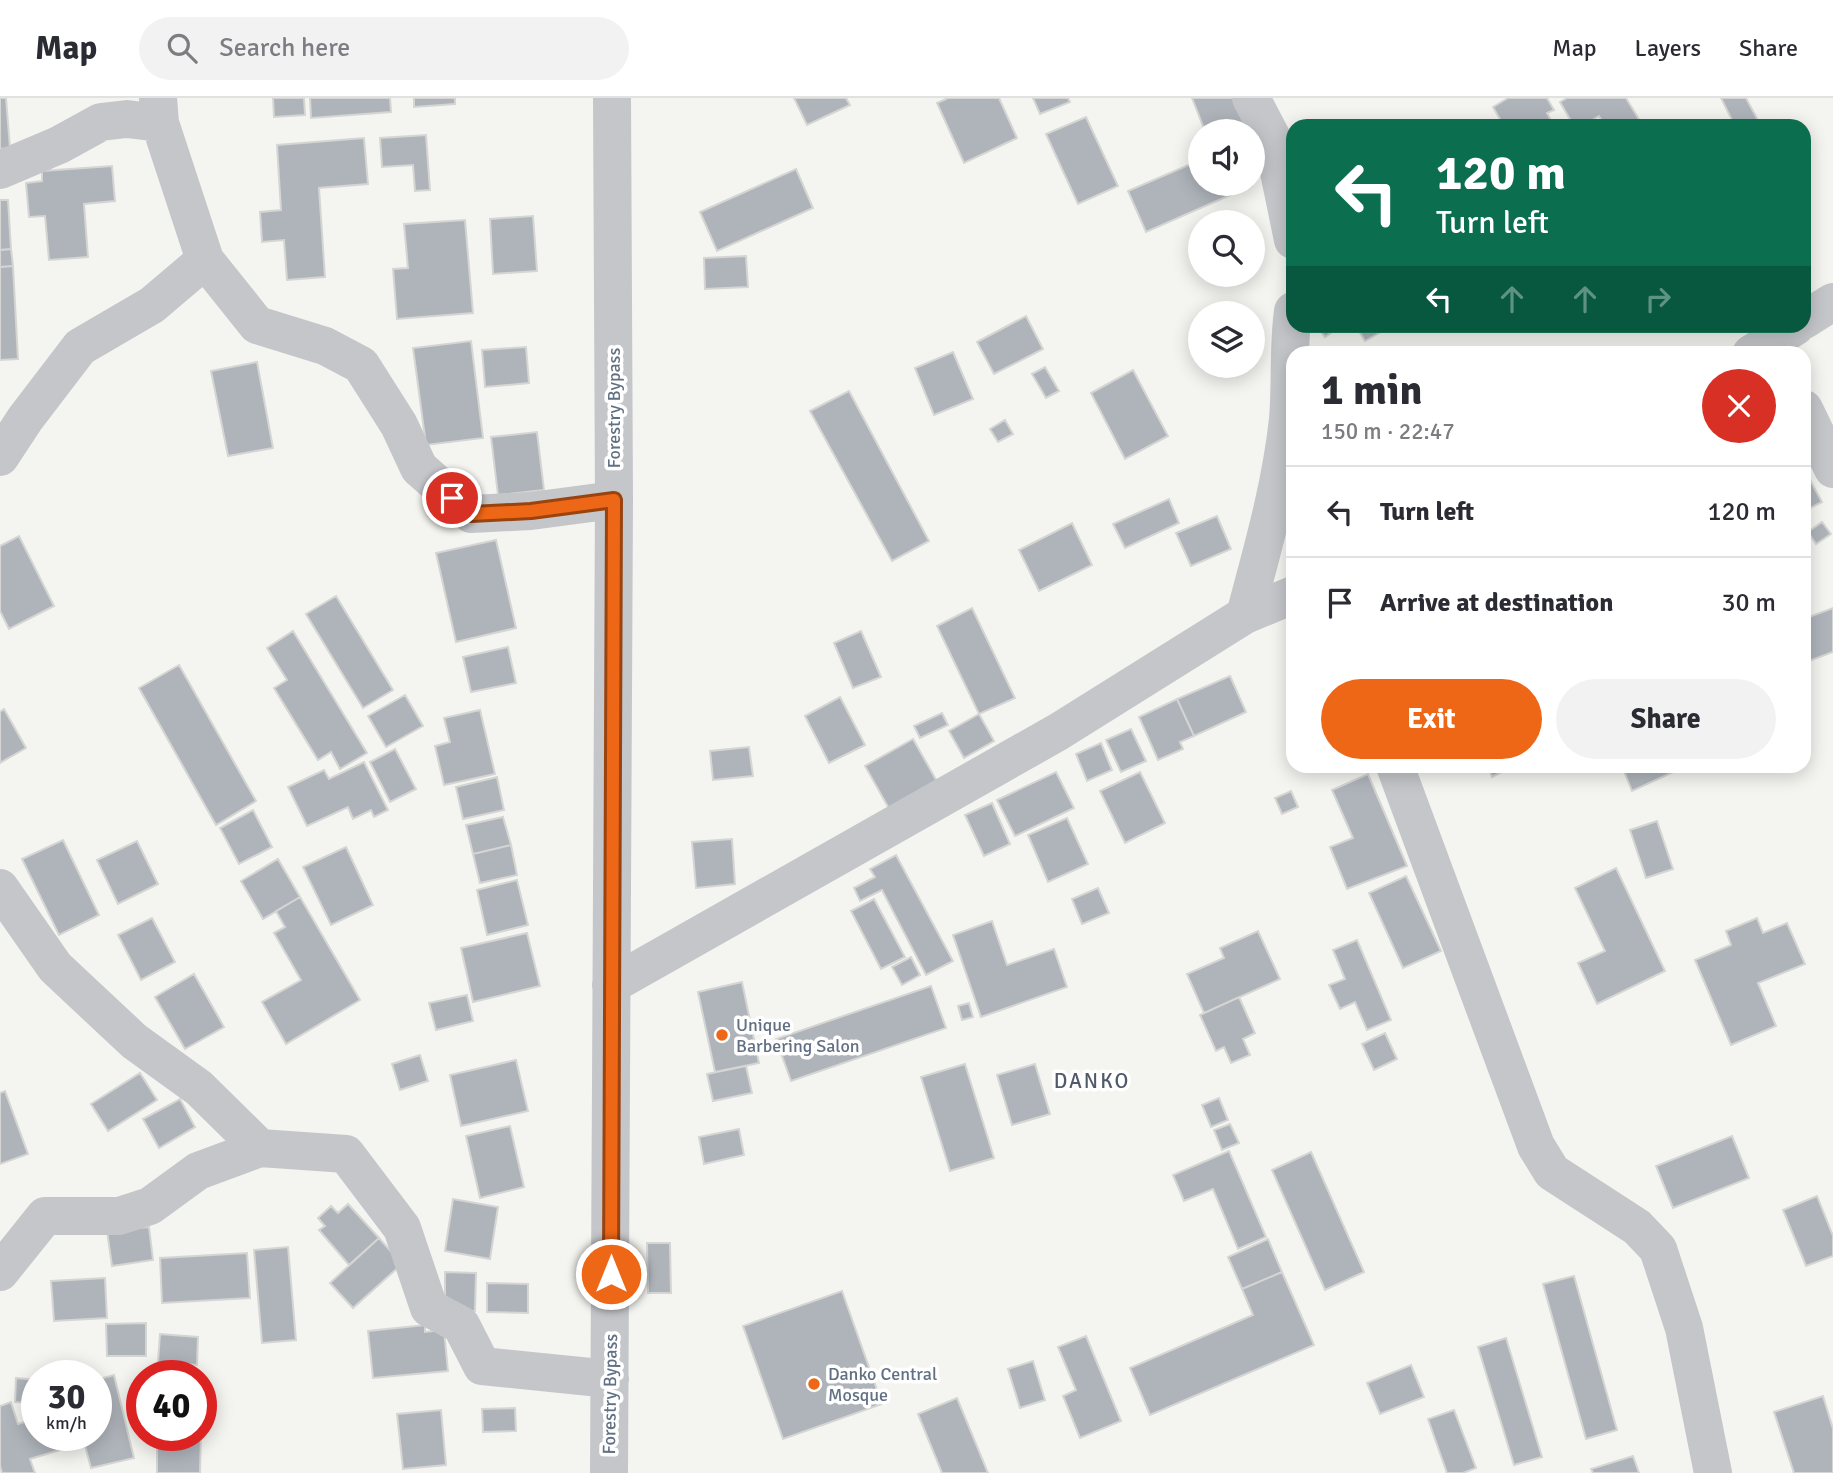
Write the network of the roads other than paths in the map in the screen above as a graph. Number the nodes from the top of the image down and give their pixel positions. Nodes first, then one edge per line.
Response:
1 (612, 98) edge
2 (1251, 98) edge
3 (159, 110) edge
4 (0, 170) edge
5 (1286, 206) edge
6 (205, 260) junction
7 (1833, 302) edge
8 (1811, 316) edge
9 (1811, 423) edge
10 (1286, 430) edge
11 (0, 457) edge
12 (1833, 469) edge
13 (614, 500) junction
14 (1286, 598) edge
15 (1245, 615) junction
16 (1398, 773) edge
17 (0, 888) edge
18 (611, 985) junction
19 (260, 1148) junction
20 (0, 1272) edge
21 (610, 1379) junction
22 (609, 1473) edge
23 (1713, 1473) edge

1 - 13 street, Forestry Bypass
2 - 5 street
3 - 4 street
3 - 6 street
6 - 11 street
6 - 13 street
7 - 8 street
9 - 12 street
10 - 15 street
13 - 18 street, Forestry Bypass
14 - 15 street
15 - 18 street
16 - 23 street
17 - 19 street
18 - 21 street, Forestry Bypass
19 - 20 street
19 - 21 street
21 - 22 street, Forestry Bypass

